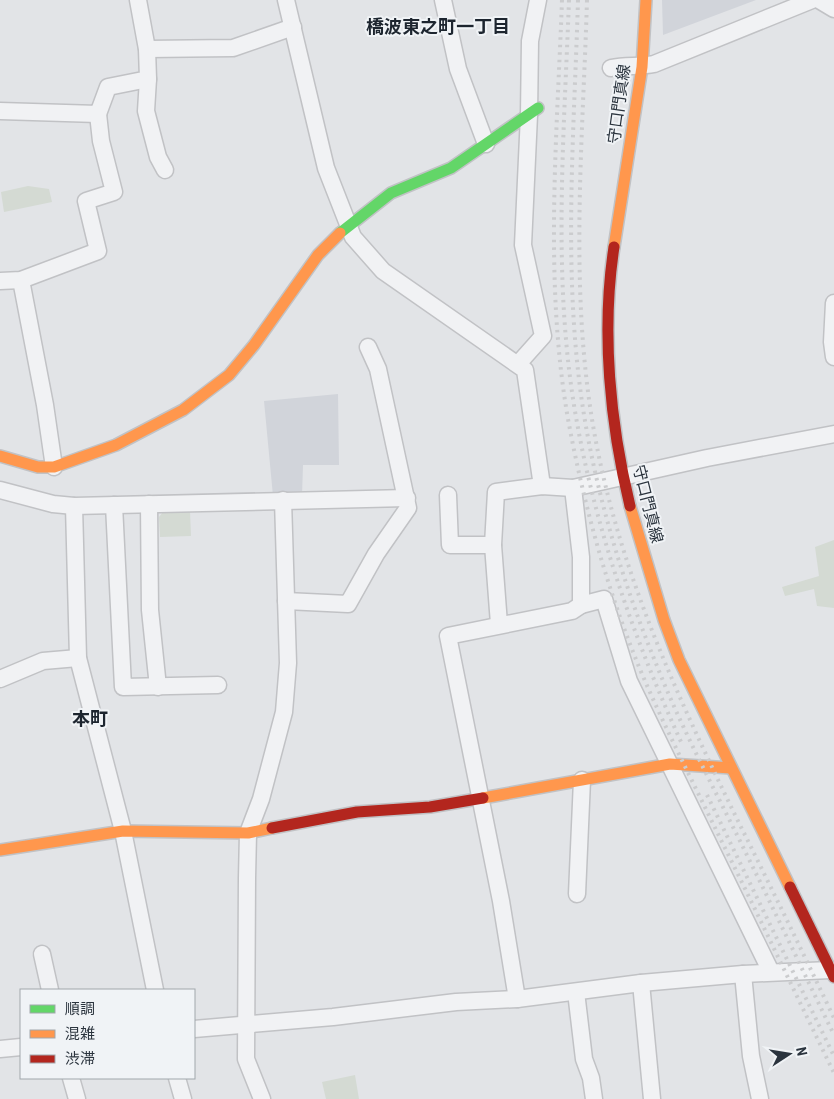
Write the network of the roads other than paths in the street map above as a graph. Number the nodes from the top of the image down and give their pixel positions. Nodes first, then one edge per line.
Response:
1 (138, 0) edge
2 (286, 0) edge
3 (444, 0) edge
4 (538, 0) edge
5 (646, 0) edge
6 (812, 0) edge
7 (819, 0) edge
8 (834, 9) edge
9 (293, 27) junction
10 (147, 49) junction
11 (642, 67) junction
12 (611, 68) dead end
13 (148, 79) junction
14 (0, 111) edge
15 (534, 112) junction
16 (98, 114) junction
17 (486, 144) junction
18 (166, 170) dead end
19 (348, 224) junction
20 (22, 280) junction
21 (0, 281) edge
22 (834, 303) edge
23 (833, 329) edge
24 (368, 347) dead end
25 (834, 357) edge
26 (518, 364) junction
27 (834, 434) edge
28 (0, 456) edge
29 (54, 467) junction
30 (623, 476) junction
31 (542, 486) junction
32 (573, 488) junction
33 (0, 490) edge
34 (448, 495) dead end
35 (407, 498) junction
36 (283, 500) junction
37 (148, 504) junction
38 (114, 505) junction
39 (74, 506) junction
40 (493, 545) junction
41 (286, 601) junction
42 (580, 605) junction
43 (499, 624) junction
44 (78, 658) junction
45 (0, 679) edge
46 (218, 685) dead end
47 (158, 687) junction
48 (670, 764) junction
49 (731, 768) junction
50 (582, 780) junction
51 (481, 798) junction
52 (123, 831) junction
53 (248, 833) junction
54 (0, 850) edge
55 (577, 894) dead end
56 (42, 954) dead end
57 (771, 972) junction
58 (833, 972) edge
59 (743, 974) junction
60 (641, 983) junction
61 (50, 989) edge
62 (155, 989) edge
63 (576, 992) junction
64 (517, 999) junction
65 (245, 1024) junction
66 (195, 1029) edge
67 (20, 1047) edge
68 (0, 1049) edge
69 (71, 1079) edge
70 (176, 1079) edge
71 (76, 1099) edge
72 (183, 1099) edge
73 (262, 1099) edge
74 (594, 1099) edge
75 (652, 1099) edge
76 (760, 1099) edge

1 - 10 street
2 - 9 street
3 - 17 street
4 - 15 street
5 - 11 street, 守口門真線
6 - 11 street
7 - 8 street
9 - 10 street
9 - 19 street
10 - 13 street
11 - 12 street
11 - 30 street, 守口門真線
13 - 16 street
13 - 18 street
14 - 16 street
15 - 17 street
15 - 26 street
16 - 20 street
17 - 19 street
19 - 26 street
19 - 29 street
20 - 21 street
20 - 29 street
22 - 23 street
23 - 25 street
24 - 35 street
26 - 31 street
27 - 30 street
28 - 29 street
30 - 32 street
30 - 49 street, 守口門真線
31 - 32 street
31 - 40 street
32 - 42 street
33 - 39 street
34 - 40 street
35 - 36 street
35 - 41 street
36 - 37 street
36 - 41 street
37 - 38 street
37 - 47 street
38 - 39 street
38 - 47 street
39 - 44 street
40 - 43 street
41 - 53 street
42 - 43 street
42 - 48 street
43 - 51 street
44 - 45 street
44 - 52 street
46 - 47 street
48 - 49 street
48 - 50 street
48 - 57 street
49 - 58 street, 守口門真線
50 - 51 street
50 - 55 street
51 - 53 street
51 - 64 street
52 - 53 street
52 - 54 street
52 - 62 street
53 - 65 street
56 - 61 street
57 - 58 street
57 - 59 street
59 - 60 street
59 - 76 street
60 - 63 street
60 - 75 street
63 - 64 street
63 - 74 street
64 - 65 street
65 - 66 street
65 - 73 street
67 - 68 street
69 - 71 street
70 - 72 street

